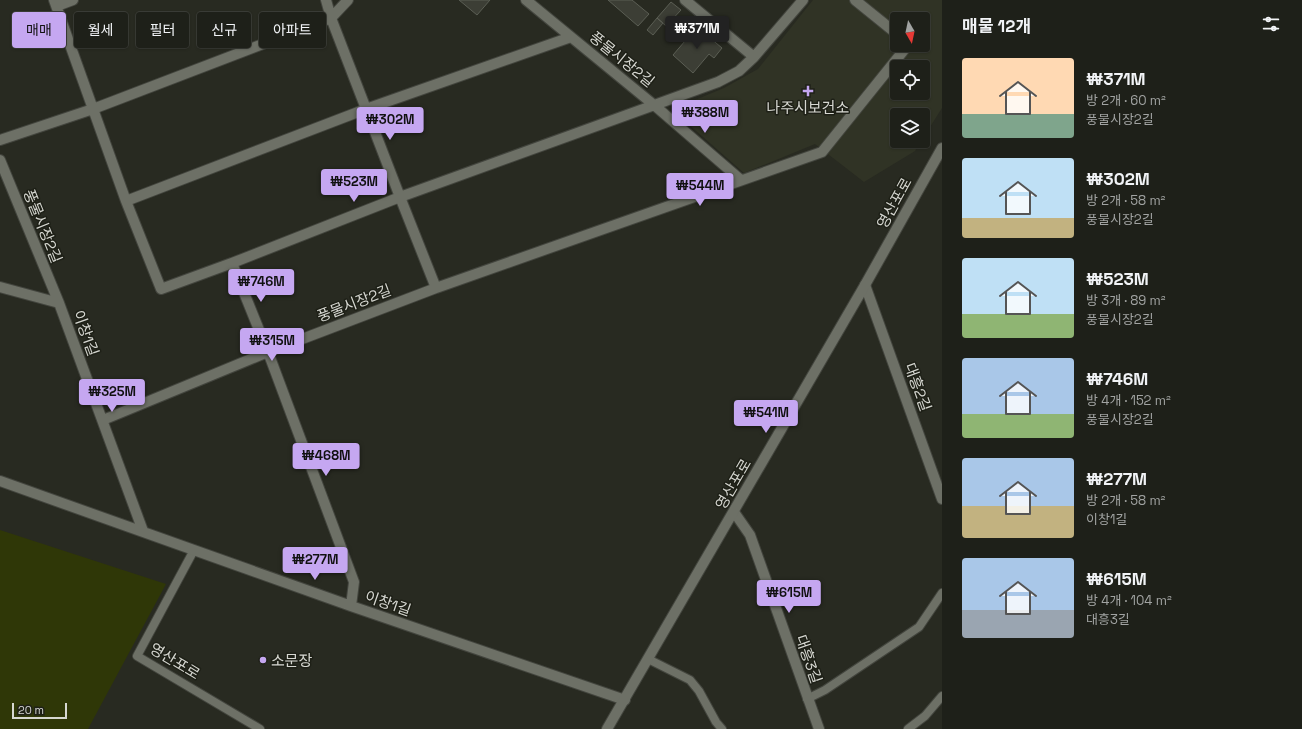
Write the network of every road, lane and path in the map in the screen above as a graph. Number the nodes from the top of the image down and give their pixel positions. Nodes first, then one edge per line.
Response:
1 (72, 0) edge
2 (326, 0) edge
3 (348, 0) edge
4 (526, 0) edge
5 (686, 0) edge
6 (803, 0) edge
7 (855, 0) edge
8 (55, 3) edge
9 (331, 18) junction
10 (890, 28) edge
11 (571, 37) junction
12 (902, 52) edge
13 (754, 57) junction
14 (654, 105) junction
15 (93, 109) junction
16 (366, 109) junction
17 (0, 140) edge
18 (942, 148) edge
19 (0, 160) edge
20 (741, 180) junction
21 (400, 197) junction
22 (126, 201) junction
23 (232, 263) junction
24 (865, 285) junction
25 (0, 287) edge
26 (436, 288) junction
27 (59, 303) junction
28 (268, 352) junction
29 (103, 420) junction
30 (0, 481) edge
31 (942, 500) edge
32 (734, 512) junction
33 (143, 531) junction
34 (194, 550) junction
35 (942, 594) edge
36 (351, 606) junction
37 (648, 659) junction
38 (942, 696) edge
39 (807, 699) junction
40 (625, 700) junction
41 (260, 729) edge
42 (607, 729) edge
43 (722, 729) edge
44 (819, 729) edge
45 (908, 729) edge

1 - 8 street
2 - 9 street
3 - 9 street
4 - 11 street, 풍물시장2길
5 - 13 street
6 - 13 street, 풍물시장2길
7 - 10 street
8 - 15 street, 풍물시장2길
9 - 15 street
9 - 16 street
11 - 14 street, 풍물시장2길
11 - 16 street, 풍물시장2길
12 - 20 street, 풍물시장2길
13 - 14 street, 풍물시장2길
14 - 20 street
14 - 21 street, 풍물시장2길
15 - 17 street
15 - 22 street, 풍물시장2길
16 - 21 street
16 - 22 street, 풍물시장2길
18 - 24 street, 영산포로
19 - 27 street, 풍물시장2길
20 - 26 street, 풍물시장2길
21 - 23 street, 풍물시장2길
21 - 26 street
22 - 23 street, 풍물시장2길
23 - 28 street
24 - 31 street, 대흥2길
24 - 32 street, 영산포로
25 - 27 street
26 - 28 street, 풍물시장2길
27 - 29 street, 이창1길
28 - 29 street, 풍물시장2길
28 - 36 street
29 - 33 street, 이창1길
30 - 33 street, 이창1길
32 - 37 street, 영산포로
32 - 39 street, 대흥3길
33 - 34 street, 이창1길
34 - 36 street, 이창1길
34 - 41 lane, 영산포로
35 - 39 lane
36 - 40 street, 이창1길
37 - 40 street, 영산포로
37 - 43 lane
38 - 45 lane
39 - 44 street, 대흥3길
40 - 42 street, 영산포로

